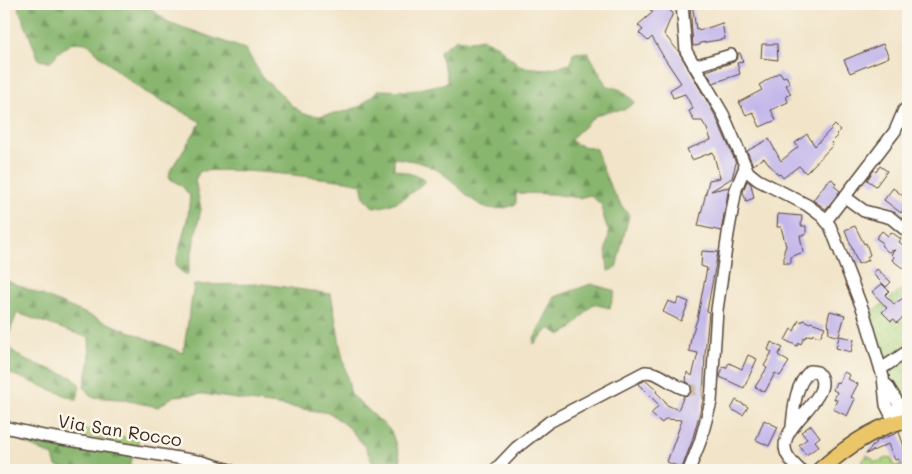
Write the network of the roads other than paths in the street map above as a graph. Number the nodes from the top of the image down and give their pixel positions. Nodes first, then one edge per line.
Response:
1 (682, 4) edge
2 (732, 54) dead end
3 (694, 66) junction
4 (904, 110) dead end
5 (745, 167) junction
6 (844, 197) junction
7 (826, 221) junction
8 (908, 232) edge
9 (908, 352) edge
10 (882, 373) junction
11 (685, 389) tunnel mouth
12 (892, 404) junction
13 (905, 417) edge
14 (4, 426) edge
15 (792, 426) dead end
16 (870, 434) junction
17 (230, 470) edge
18 (495, 470) edge
19 (689, 470) edge
20 (800, 470) edge
21 (820, 470) edge

1 - 3 street
2 - 3 street
3 - 5 street
4 - 6 street
5 - 7 street
5 - 19 street
6 - 7 street
6 - 8 street
7 - 10 street
9 - 10 street
10 - 12 street
11 - 18 street
12 - 13 street
12 - 16 street
13 - 16 main road
14 - 17 street, Via San Rocco
15 - 20 street
16 - 21 main road

